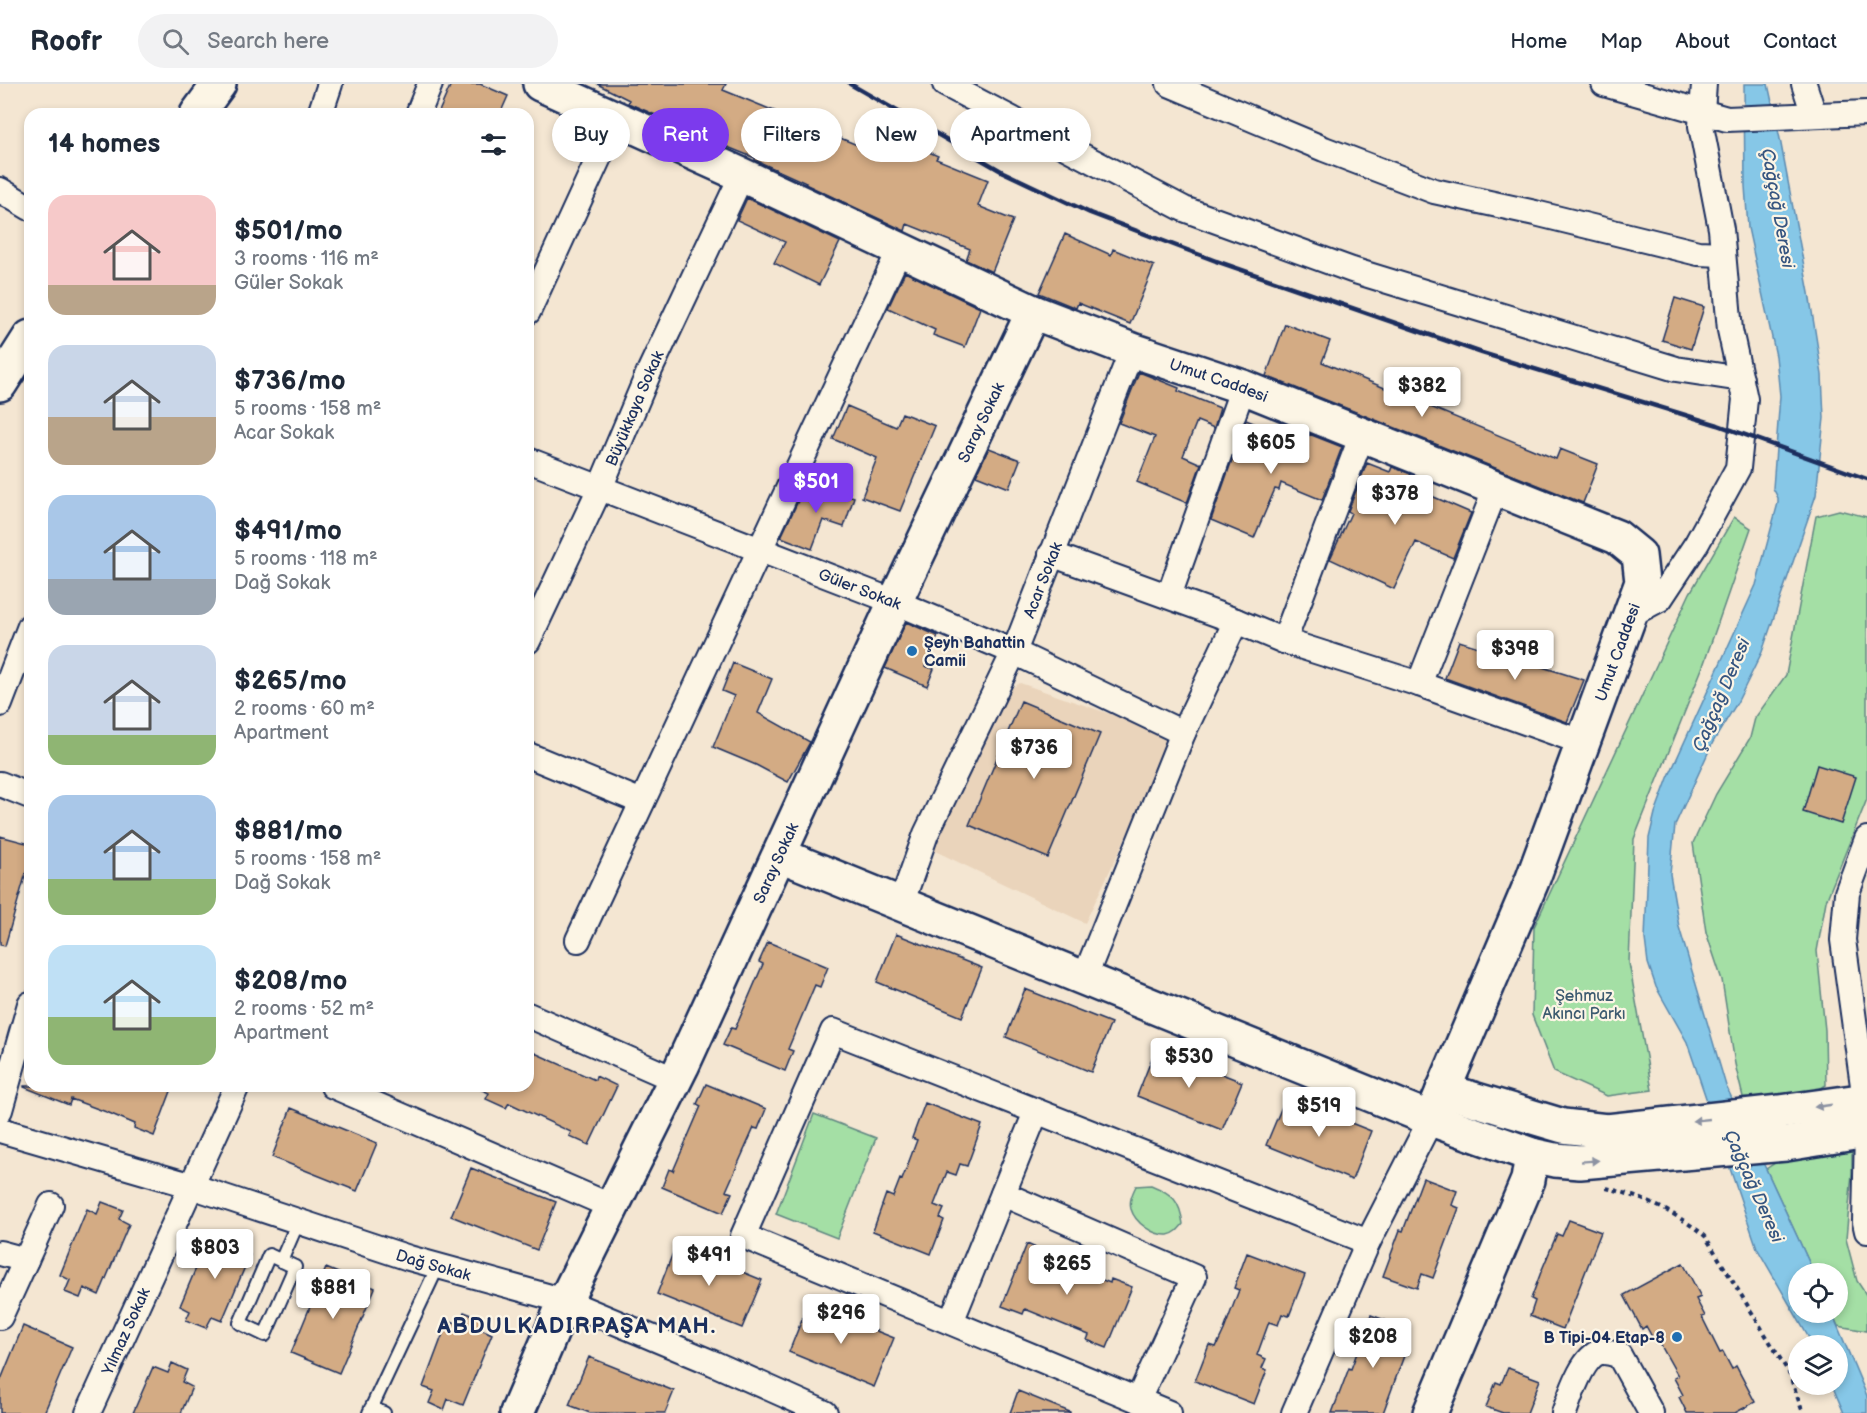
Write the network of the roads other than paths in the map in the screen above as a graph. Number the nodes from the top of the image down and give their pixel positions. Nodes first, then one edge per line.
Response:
1 (219, 84) edge
2 (330, 84) edge
3 (430, 84) edge
4 (540, 84) edge
5 (945, 84) edge
6 (1169, 84) edge
7 (1604, 84) edge
8 (1704, 84) edge
9 (1804, 84) edge
10 (201, 108) edge
11 (322, 108) edge
12 (420, 108) edge
13 (594, 108) edge
14 (1702, 111) junction
15 (1867, 113) edge
16 (1814, 115) junction
17 (630, 124) edge
18 (597, 162) edge
19 (742, 175) junction
20 (0, 190) edge
21 (24, 204) edge
22 (900, 249) junction
23 (1723, 254) junction
24 (534, 299) edge
25 (1033, 312) junction
26 (24, 346) edge
27 (1132, 350) junction
28 (1741, 379) junction
29 (0, 384) edge
30 (1243, 387) junction
31 (1362, 435) junction
32 (534, 462) edge
33 (600, 488) junction
34 (1496, 488) junction
35 (761, 551) junction
36 (1051, 554) junction
37 (1169, 596) junction
38 (895, 602) junction
39 (1630, 615) junction
40 (1236, 621) junction
41 (534, 628) edge
42 (1284, 641) junction
43 (24, 642) edge
44 (1014, 652) junction
45 (1419, 684) junction
46 (0, 704) edge
47 (1183, 733) junction
48 (1584, 743) junction
49 (534, 757) edge
50 (0, 784) edge
51 (24, 794) edge
52 (642, 802) junction
53 (1867, 839) edge
54 (780, 855) junction
55 (901, 904) junction
56 (578, 940) dead end
57 (1084, 980) junction
58 (534, 1018) edge
59 (24, 1025) edge
60 (676, 1080) junction
61 (234, 1092) edge
62 (347, 1092) edge
63 (1437, 1105) junction
64 (0, 1110) edge
65 (1036, 1112) junction
66 (1867, 1112) edge
67 (0, 1130) edge
68 (1668, 1139) junction
69 (1532, 1155) junction
70 (190, 1186) junction
71 (1003, 1194) junction
72 (51, 1205) dead end
73 (613, 1207) junction
74 (298, 1222) junction
75 (1867, 1231) edge
76 (1368, 1242) junction
77 (0, 1253) edge
78 (26, 1260) junction
79 (281, 1260) junction
80 (438, 1266) junction
81 (566, 1301) junction
82 (0, 1317) edge
83 (951, 1322) junction
84 (1138, 1400) junction
85 (370, 1410) edge
86 (88, 1413) edge
87 (384, 1413) edge
88 (517, 1413) edge
89 (825, 1413) edge
90 (1169, 1413) edge
91 (1294, 1413) edge
92 (1430, 1413) edge
93 (1564, 1413) edge
94 (1651, 1413) edge

1 - 10 street
2 - 11 street
3 - 12 street
4 - 13 street, Umut Caddesi
5 - 28 street
6 - 23 street
7 - 14 street
8 - 14 street
9 - 16 street
14 - 16 street
14 - 23 street
15 - 16 street
17 - 19 street, Umut Caddesi
18 - 24 street
19 - 22 street, Umut Caddesi
19 - 33 street, Büyükkaya Sokak
20 - 21 street
22 - 25 street, Umut Caddesi
22 - 35 street
23 - 28 street
25 - 27 street, Umut Caddesi
25 - 38 street, Saray Sokak
26 - 29 street
27 - 30 street, Umut Caddesi
27 - 36 street, Acar Sokak
28 - 39 street
30 - 31 street, Umut Caddesi
30 - 37 street
31 - 34 street, Umut Caddesi
31 - 42 street
32 - 33 street, Güler Sokak
33 - 35 street, Güler Sokak
33 - 41 street, Büyükkaya Sokak
34 - 39 street, Umut Caddesi
34 - 45 street
35 - 38 street, Güler Sokak
35 - 52 street
36 - 37 street
36 - 44 street, Acar Sokak
37 - 40 street
38 - 44 street, Güler Sokak
38 - 54 street, Saray Sokak
39 - 48 street, Umut Caddesi
40 - 42 street
40 - 47 street
42 - 45 street
43 - 46 street
44 - 47 street, Güler Sokak
44 - 55 street, Acar Sokak
45 - 48 street
47 - 57 street
48 - 63 street, Umut Caddesi
49 - 52 street
50 - 51 street
52 - 56 street
53 - 66 street
54 - 55 street
54 - 60 street, Saray Sokak
55 - 57 street
57 - 63 street
58 - 60 street
59 - 64 street
60 - 73 street, Saray Sokak
61 - 70 street, Yılmaz Sokak
62 - 73 street
63 - 68 street
63 - 69 street
63 - 76 street
65 - 71 street
65 - 76 street
65 - 83 street
66 -> 68 street
66 - 68 street
66 - 75 street
67 - 70 street, Dağ Sokak
69 -> 68 street
69 - 92 street
70 - 74 street, Dağ Sokak
70 - 86 street, Yılmaz Sokak
71 - 83 street
71 - 84 street
72 - 78 street
73 - 81 street, Saray Sokak
74 - 79 lane
74 - 80 street, Dağ Sokak
76 - 91 street
77 - 78 street
78 - 82 street
79 - 79 lane
80 - 81 street, Dağ Sokak
80 - 85 lane
81 - 88 street, Saray Sokak
81 - 89 street, Dağ Sokak
83 - 84 street
84 - 90 street
85 - 87 lane
93 - 94 street

